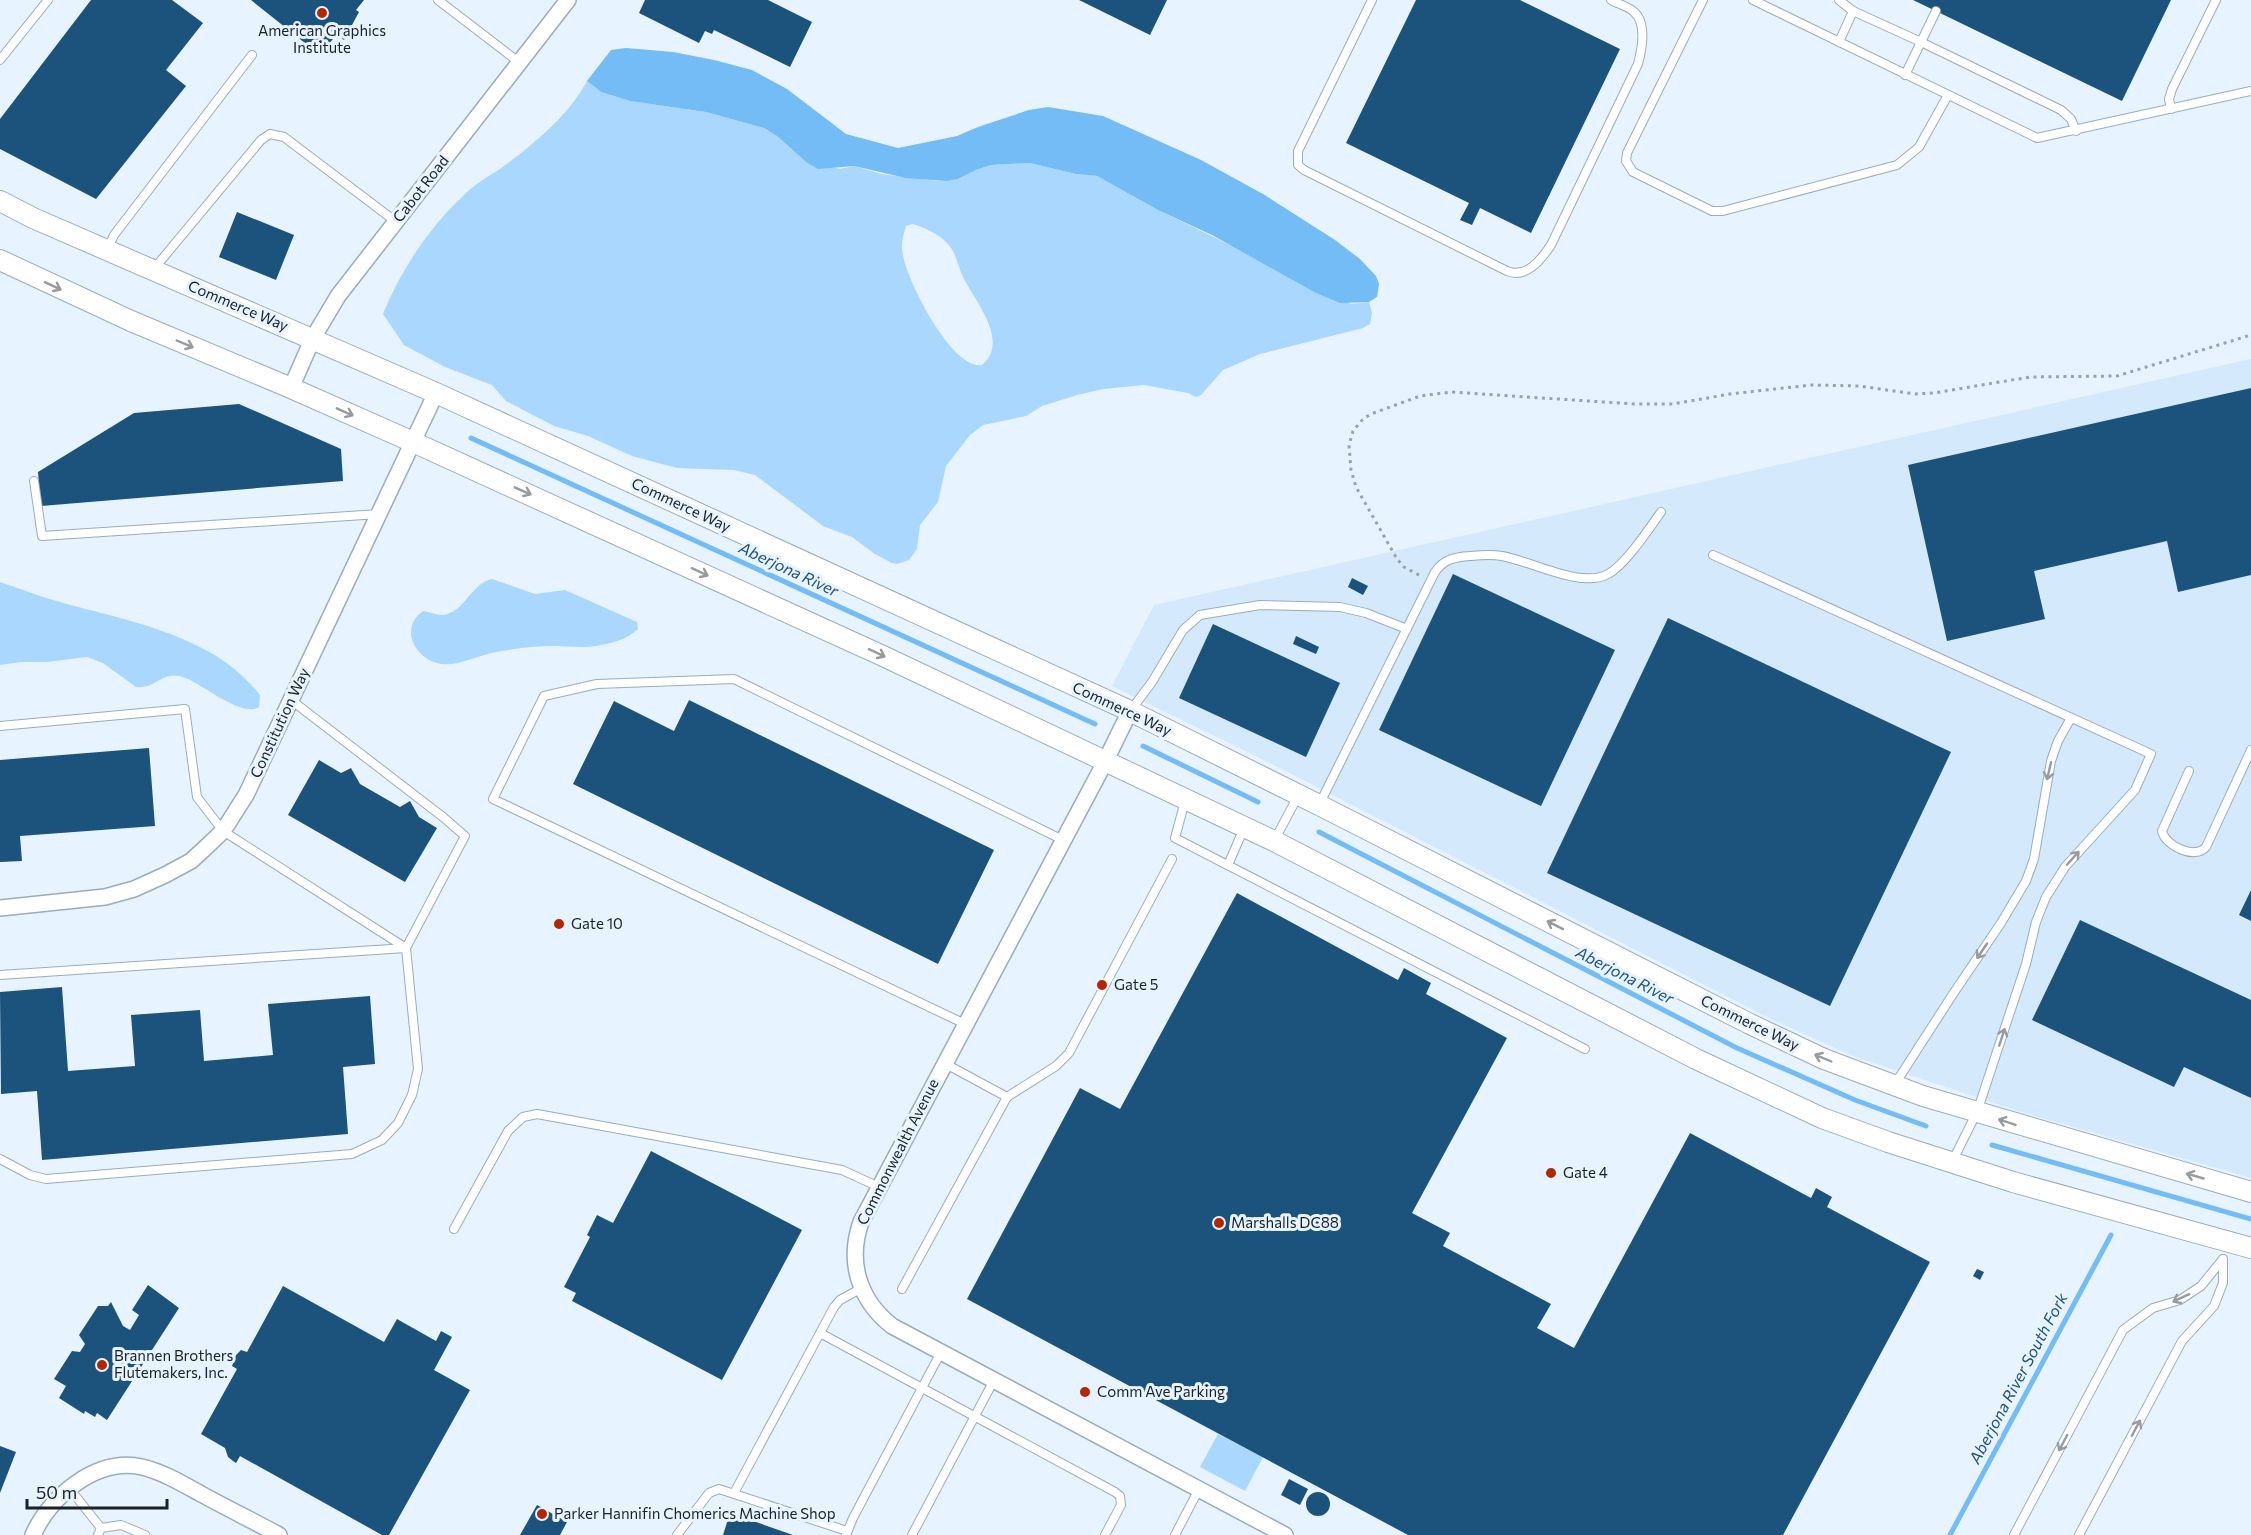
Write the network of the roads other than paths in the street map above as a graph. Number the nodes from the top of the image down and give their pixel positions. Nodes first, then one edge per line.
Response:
1 (48, 0) edge
2 (438, 0) edge
3 (568, 0) edge
4 (1372, 0) edge
5 (1611, 0) edge
6 (1703, 0) edge
7 (1753, 0) edge
8 (1839, 0) edge
9 (2216, 0) edge
10 (1853, 11) junction
11 (1936, 11) dead end
12 (1839, 42) junction
13 (1921, 42) junction
14 (252, 55) dead end
15 (0, 60) edge
16 (520, 63) junction
17 (1905, 75) junction
18 (2251, 91) edge
19 (1948, 95) junction
20 (2171, 109) junction
21 (2076, 131) junction
22 (0, 201) edge
23 (395, 221) junction
24 (108, 250) junction
25 (0, 260) edge
26 (153, 270) junction
27 (313, 338) junction
28 (291, 388) junction
29 (436, 393) junction
30 (413, 442) junction
31 (34, 481) dead end
32 (1662, 512) dead end
33 (379, 514) junction
34 (1713, 555) dead end
35 (1407, 629) junction
36 (291, 700) junction
37 (1130, 711) junction
38 (2071, 718) junction
39 (0, 726) edge
40 (2251, 750) edge
41 (1105, 762) junction
42 (2189, 771) dead end
43 (1299, 795) junction
44 (1186, 800) junction
45 (1319, 805) junction
46 (1244, 827) junction
47 (223, 831) junction
48 (1063, 840) junction
49 (1274, 841) junction
50 (1172, 859) dead end
51 (1228, 866) junction
52 (0, 908) edge
53 (406, 948) junction
54 (0, 975) edge
55 (965, 1024) junction
56 (1585, 1049) dead end
57 (944, 1064) junction
58 (1894, 1086) junction
59 (1007, 1097) junction
60 (1977, 1112) junction
61 (0, 1159) edge
62 (1952, 1163) junction
63 (879, 1187) junction
64 (2251, 1192) edge
65 (454, 1229) dead end
66 (2251, 1248) edge
67 (862, 1288) junction
68 (902, 1289) dead end
69 (819, 1333) junction
70 (941, 1352) junction
71 (994, 1380) junction
72 (922, 1388) junction
73 (975, 1416) junction
74 (69, 1488) junction
75 (1199, 1489) junction
76 (734, 1493) junction
77 (100, 1532) edge
78 (847, 1533) edge
79 (33, 1535) edge
80 (145, 1535) edge
81 (279, 1535) edge
82 (677, 1535) edge
83 (912, 1535) edge
84 (1105, 1535) edge
85 (1175, 1535) edge
86 (1285, 1535) edge
87 (2014, 1535) edge
88 (2079, 1535) edge

1 - 15 lane
2 - 16 lane
3 - 16 street, Cabot Road
4 - 5 lane
6 - 19 lane
7 - 12 lane
8 - 10 lane
9 - 20 lane
10 - 12 lane
10 - 13 lane
11 - 13 lane
12 - 17 lane
13 - 17 lane
13 - 21 lane
14 - 24 lane
16 - 23 street, Cabot Road
17 - 19 lane
18 - 20 lane
19 - 21 lane
20 - 21 lane
22 - 24 street, Commerce Way
23 - 26 lane
23 - 27 street, Cabot Road
24 - 26 street, Commerce Way
25 -> 28 street
26 - 27 street, Commerce Way
27 - 28 street, Cabot Road
27 - 29 street, Commerce Way
28 -> 30 street
29 - 30 street, Constitution Way
29 - 37 street, Commerce Way
30 - 33 street, Constitution Way
30 -> 41 street
31 - 33 lane
32 - 35 lane
33 - 36 street, Constitution Way
34 - 38 lane
35 - 37 lane
35 - 45 lane
36 - 47 street, Constitution Way
36 - 53 lane
37 - 41 street, Commonwealth Avenue
37 - 43 street, Commerce Way
38 -> 58 lane
60 -> 38 lane
39 - 47 lane
40 - 42 lane
41 - 44 street
41 - 48 street, Commonwealth Avenue
43 - 45 street, Commerce Way
43 - 49 lane
44 - 46 street
44 - 51 lane
58 -> 45 street, Commerce Way
46 - 49 street
46 - 51 lane
47 - 52 street, Constitution Way
47 - 53 lane
48 - 55 street, Commonwealth Avenue
48 - 55 lane
49 - 62 street
50 - 59 lane
51 - 56 lane
53 - 54 lane
53 - 61 lane
55 - 57 street, Commonwealth Avenue
57 - 59 lane
57 - 63 street, Commonwealth Avenue
58 - 60 street, Commerce Way
59 - 68 lane
60 - 62 lane
64 -> 60 street, Commerce Way
62 - 66 street
63 - 65 lane
63 - 67 street, Commonwealth Avenue
67 - 69 lane
67 - 70 street, Commonwealth Avenue
69 - 72 lane
69 - 76 lane
70 - 71 street, Commonwealth Avenue
70 - 72 lane
71 - 73 lane
71 - 75 street, Commonwealth Avenue
72 - 73 lane
72 - 78 lane
73 - 83 lane
73 - 84 lane
74 - 77 lane
74 - 79 street
74 - 81 street
75 - 85 lane
75 - 86 street, Commonwealth Avenue
76 - 78 lane
76 - 82 lane
77 - 80 lane
88 -> 87 lane

